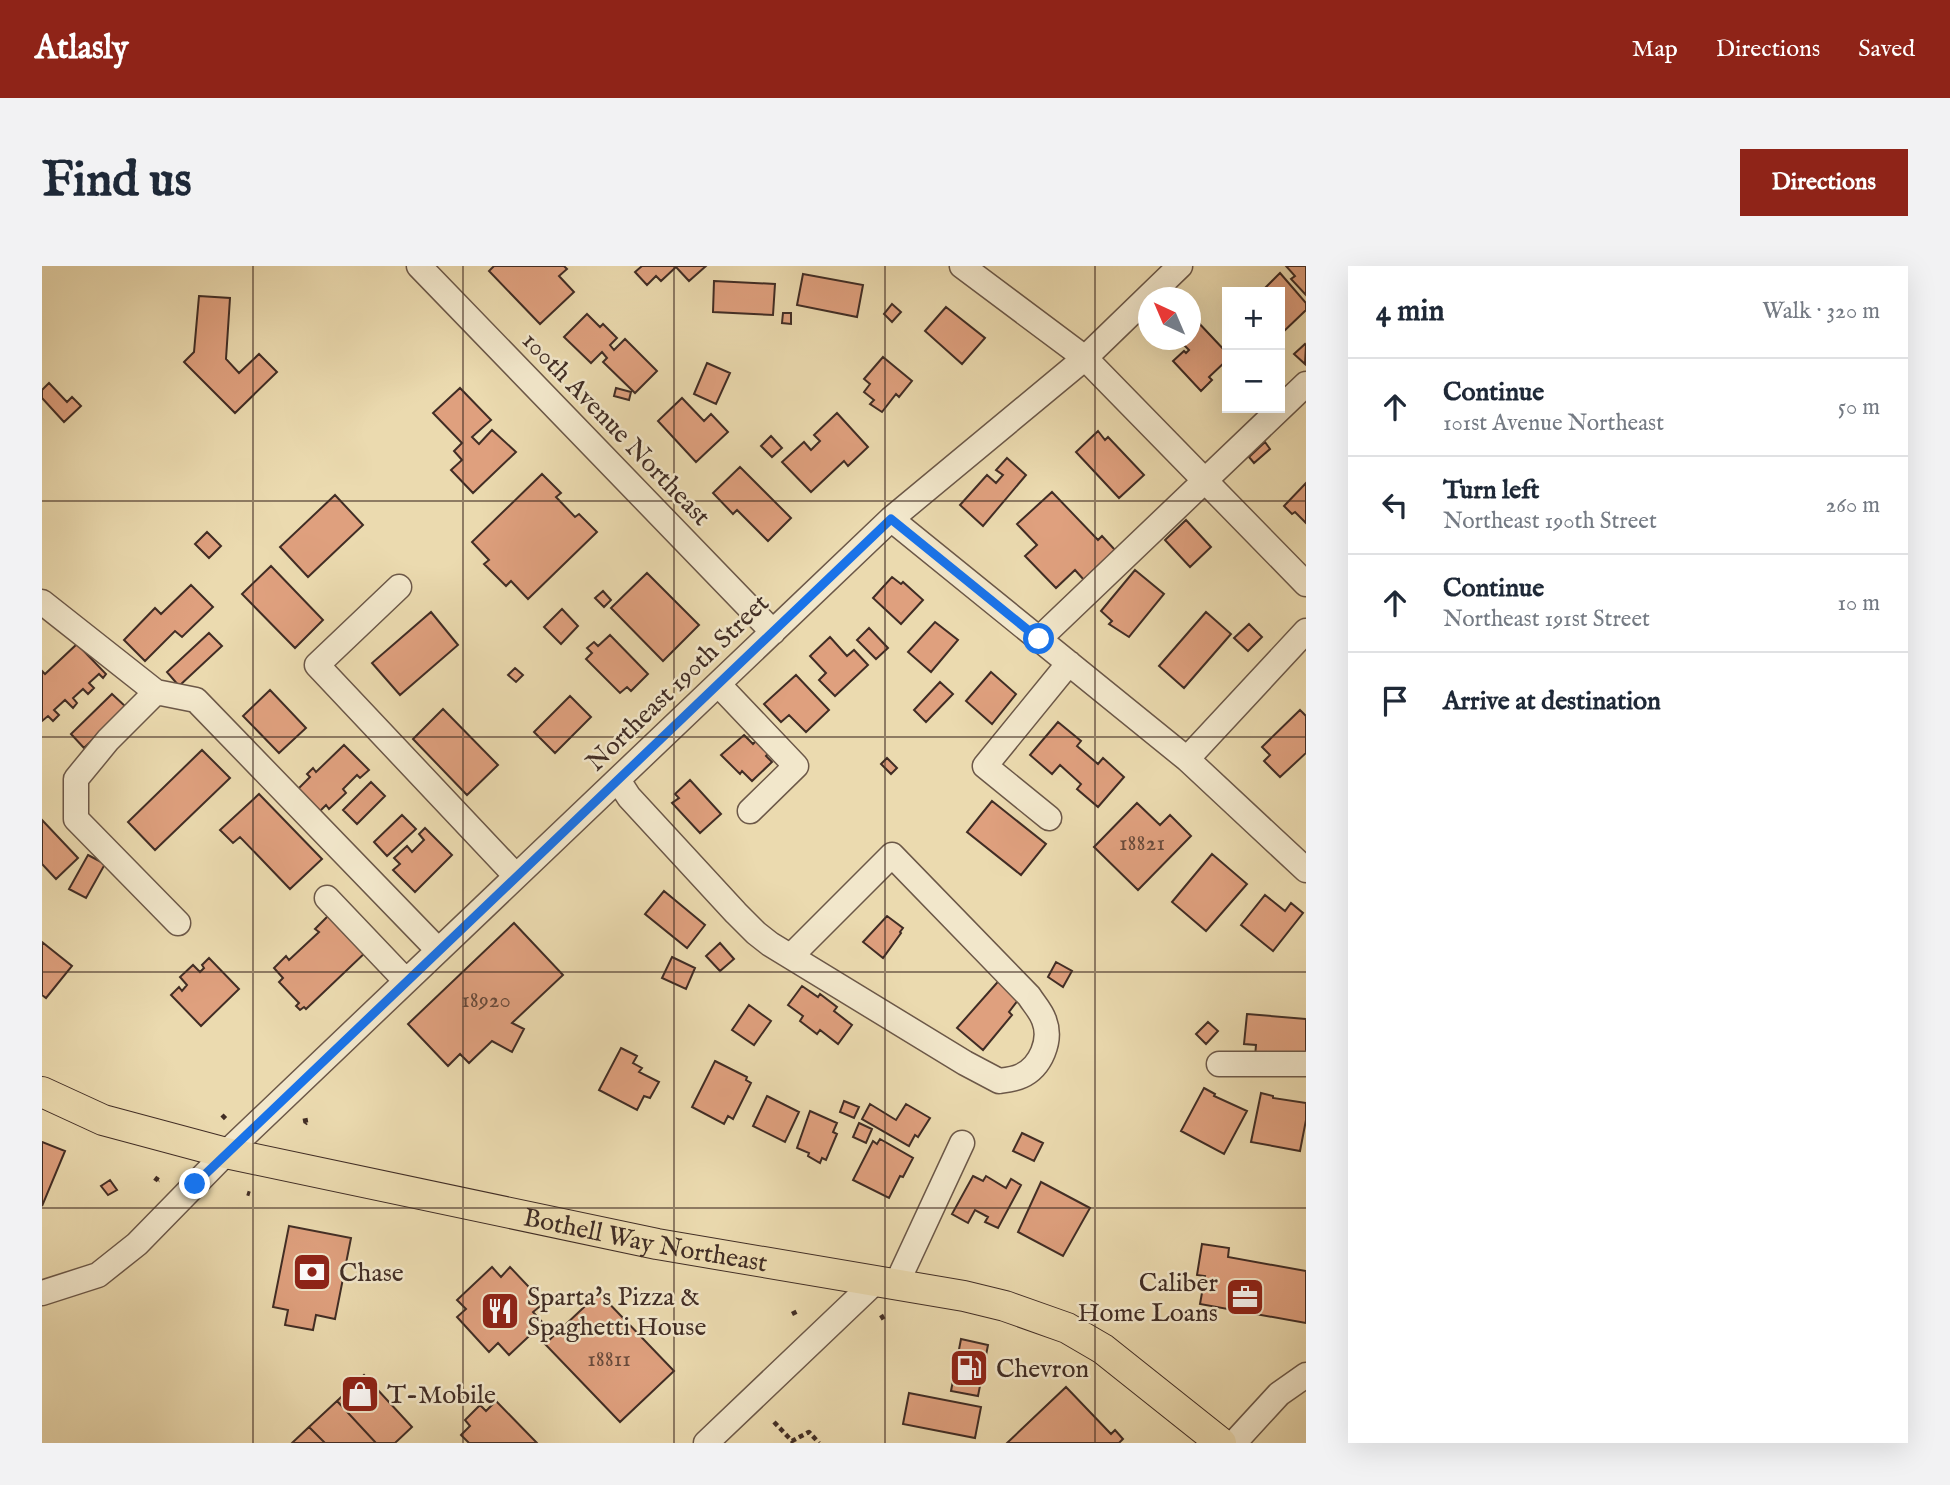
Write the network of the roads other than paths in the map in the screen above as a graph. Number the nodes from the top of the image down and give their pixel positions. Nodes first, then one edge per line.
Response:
1 (419, 266) edge
2 (962, 266) edge
3 (1180, 266) edge
4 (1085, 358) junction
5 (1306, 384) edge
6 (1205, 481) junction
7 (891, 519) junction
8 (1306, 584) edge
9 (399, 587) dead end
10 (42, 602) edge
11 (1306, 631) edge
12 (773, 632) junction
13 (1039, 639) junction
14 (1069, 663) junction
15 (718, 684) junction
16 (156, 692) junction
17 (1187, 759) junction
18 (618, 780) junction
19 (750, 811) dead end
20 (1049, 818) dead end
21 (1306, 870) edge
22 (516, 876) junction
23 (327, 898) dead end
24 (178, 923) dead end
25 (438, 950) junction
26 (792, 955) junction
27 (406, 981) junction
28 (1306, 1063) edge
29 (1219, 1064) dead end
30 (42, 1092) edge
31 (962, 1143) dead end
32 (226, 1153) junction
33 (885, 1283) junction
34 (42, 1293) edge
35 (1306, 1375) edge
36 (706, 1443) edge
37 (1221, 1443) edge
38 (1234, 1443) edge

1 - 12 street, 100th Avenue Northeast
2 - 4 street
3 - 4 street, Northeast 190th Street
4 - 6 street
4 - 7 street, Northeast 190th Street
5 - 6 street
6 - 8 street
6 - 13 street
7 - 12 street, Northeast 190th Street
7 - 13 street
9 - 22 street
10 - 16 street
11 - 17 street
12 - 15 street, Northeast 190th Street
13 - 14 street
14 - 17 street
14 - 20 street
15 - 18 street, Northeast 190th Street
15 - 19 street
16 - 24 street
16 - 25 street
17 - 21 street
18 - 22 street, Northeast 190th Street
18 - 26 street
22 - 25 street, Northeast 190th Street
23 - 27 street
25 - 27 street, Northeast 190th Street
26 - 26 street
27 - 32 street, Northeast 190th Street
28 - 29 street
30 - 32 main road, Bothell Way Northeast
31 - 33 street
32 - 33 main road, Bothell Way Northeast
32 - 34 street, Northeast 190th Street
33 - 36 street
33 - 37 main road, Bothell Way Northeast
35 - 38 street

